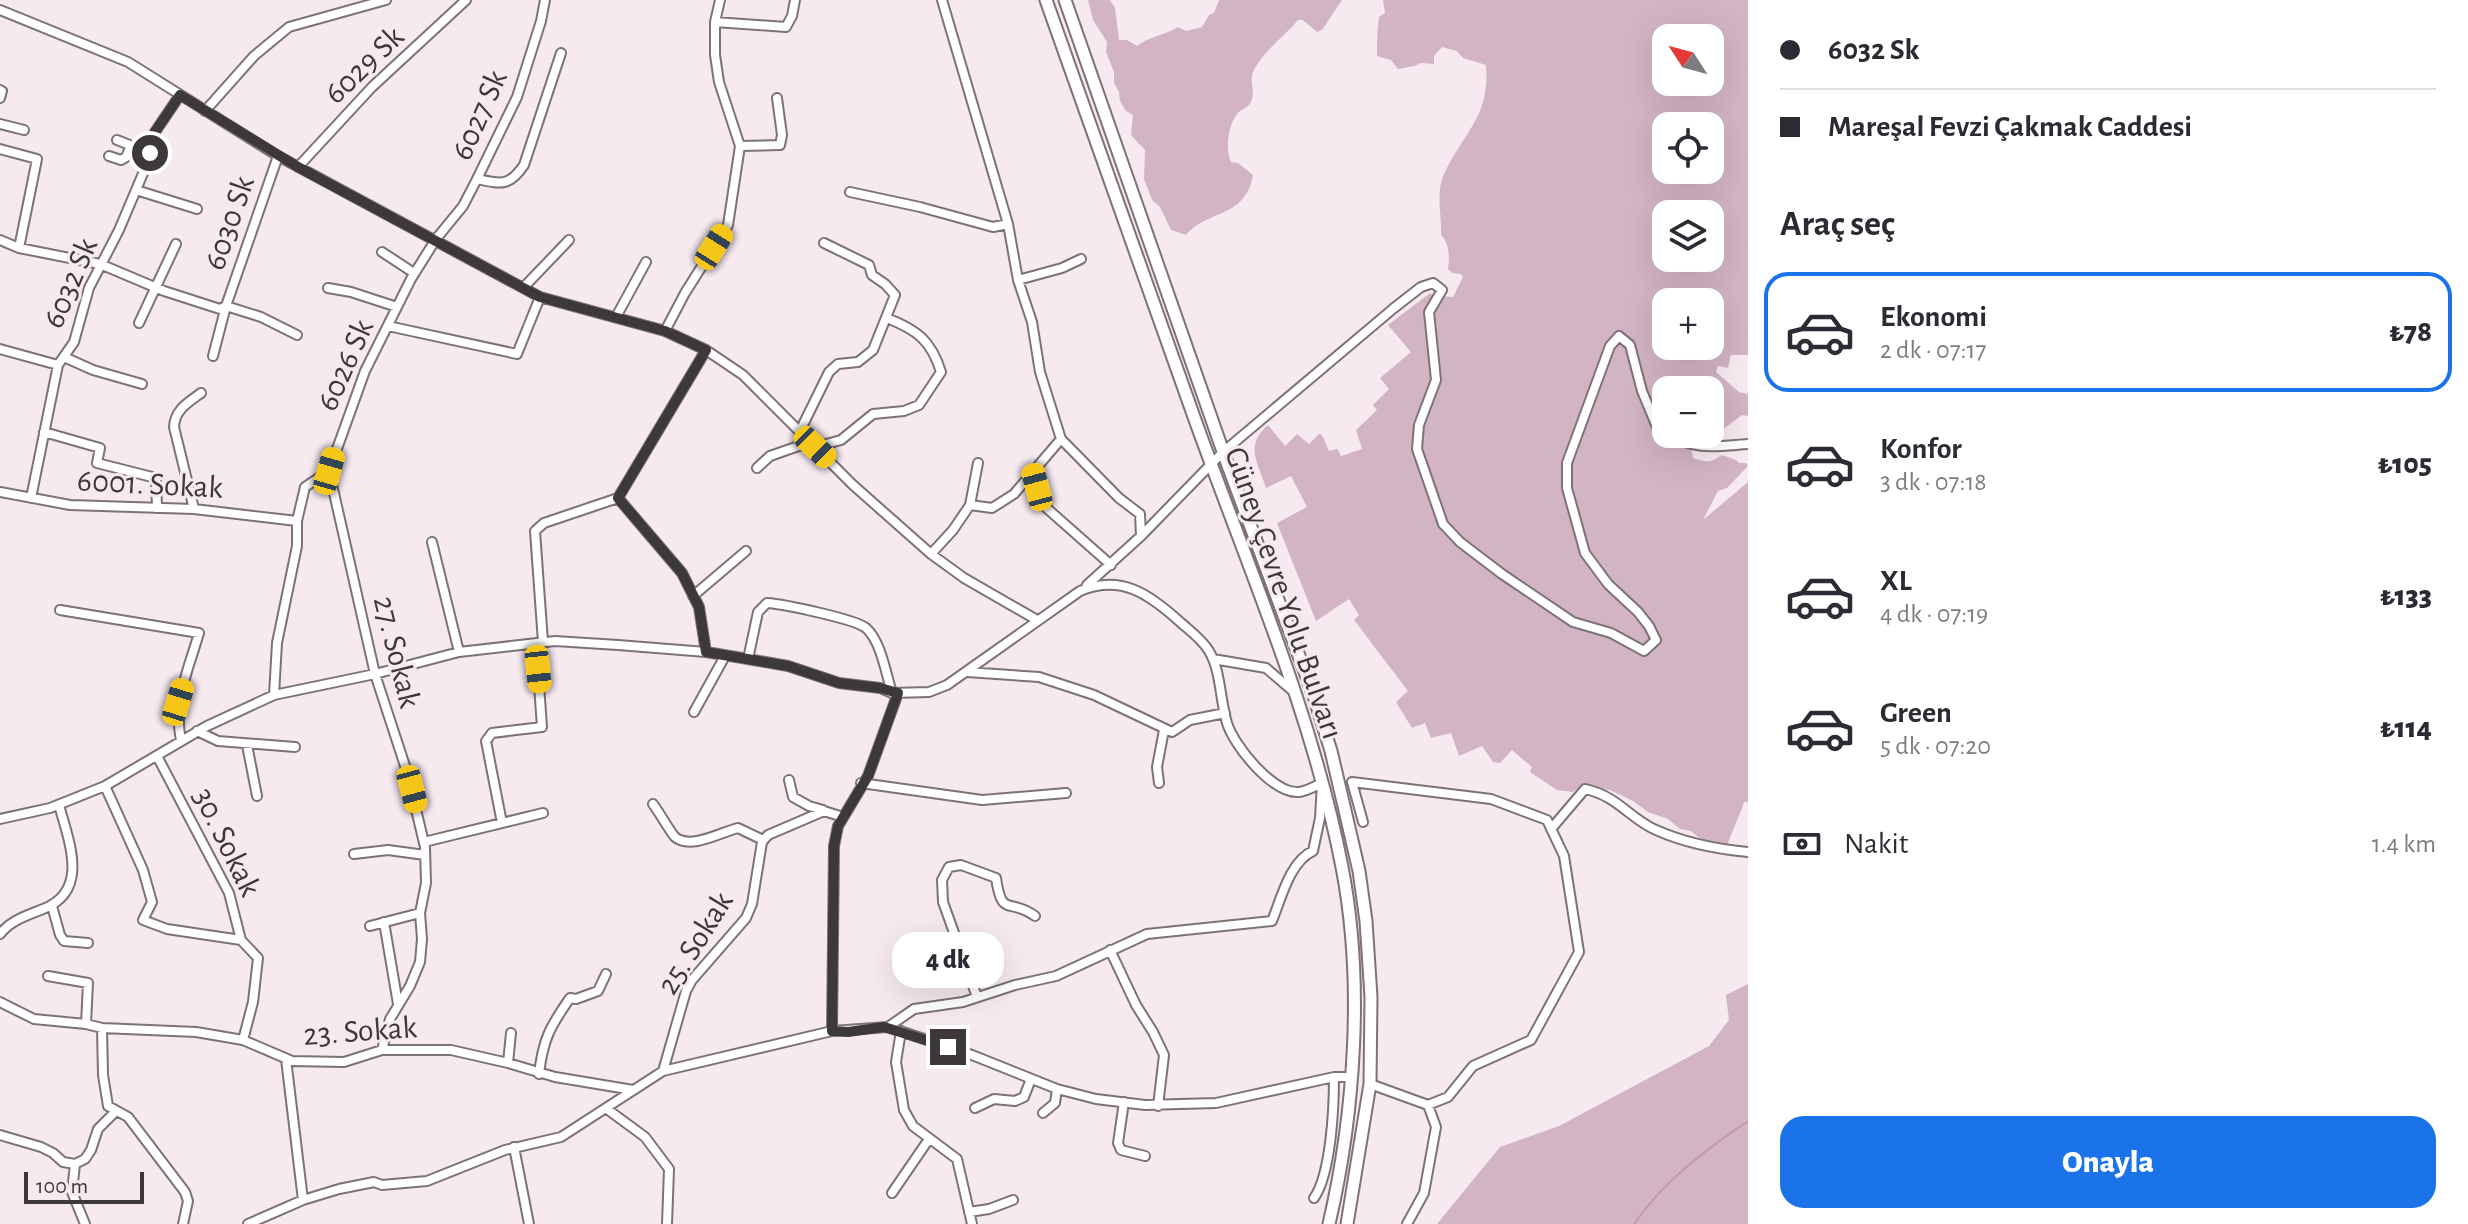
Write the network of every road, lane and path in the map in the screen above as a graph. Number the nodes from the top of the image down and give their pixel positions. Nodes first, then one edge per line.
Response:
1 (386, 0) edge
2 (466, 0) edge
3 (545, 0) edge
4 (720, 0) edge
5 (795, 0) edge
6 (942, 0) edge
7 (1046, 0) edge
8 (1065, 0) edge
9 (0, 10) edge
10 (715, 22) junction
11 (561, 53) dead end
12 (0, 90) edge
13 (180, 95) junction
14 (0, 98) edge
15 (777, 98) dead end
16 (205, 111) junction
17 (0, 124) edge
18 (24, 130) dead end
19 (117, 140) dead end
20 (131, 146) junction
21 (740, 146) junction
22 (0, 149) edge
23 (150, 153) junction
24 (109, 156) dead end
25 (278, 156) junction
26 (298, 167) junction
27 (477, 179) junction
28 (136, 190) junction
29 (850, 192) dead end
30 (197, 209) dead end
31 (1008, 224) junction
32 (436, 239) junction
33 (0, 240) edge
34 (569, 240) dead end
35 (824, 243) dead end
36 (176, 244) dead end
37 (19, 248) junction
38 (382, 252) dead end
39 (1081, 259) dead end
40 (646, 262) dead end
41 (100, 264) junction
42 (414, 273) junction
43 (1018, 280) junction
44 (156, 287) junction
45 (328, 288) dead end
46 (523, 288) junction
47 (540, 297) junction
48 (223, 307) junction
49 (397, 307) junction
50 (616, 317) junction
51 (887, 318) junction
52 (139, 323) dead end
53 (388, 326) junction
54 (665, 331) junction
55 (297, 335) dead end
56 (0, 349) edge
57 (706, 350) junction
58 (213, 356) dead end
59 (61, 361) junction
60 (142, 384) dead end
61 (201, 393) dead end
62 (1652, 415) edge
63 (800, 431) junction
64 (44, 432) junction
65 (1061, 439) junction
66 (812, 444) junction
67 (1748, 444) edge
68 (1724, 445) edge
69 (1223, 452) junction
70 (978, 463) dead end
71 (1212, 465) junction
72 (757, 468) dead end
73 (329, 471) junction
74 (1033, 471) junction
75 (0, 492) edge
76 (31, 498) junction
77 (618, 498) junction
78 (970, 505) junction
79 (157, 508) junction
80 (194, 509) junction
81 (297, 521) junction
82 (1141, 536) junction
83 (432, 542) dead end
84 (746, 551) dead end
85 (931, 554) junction
86 (1111, 565) junction
87 (1080, 591) junction
88 (693, 596) junction
89 (60, 610) dead end
90 (1037, 620) junction
91 (539, 642) junction
92 (459, 652) junction
93 (706, 652) junction
94 (725, 656) junction
95 (748, 659) junction
96 (1213, 659) junction
97 (966, 672) junction
98 (375, 674) junction
99 (1294, 692) junction
100 (895, 693) junction
101 (274, 695) junction
102 (694, 712) dead end
103 (1225, 713) junction
104 (1164, 730) junction
105 (197, 731) junction
106 (181, 741) junction
107 (247, 745) junction
108 (295, 747) dead end
109 (157, 756) junction
110 (789, 780) dead end
111 (861, 783) junction
112 (1159, 783) dead end
113 (1322, 783) junction
114 (105, 786) junction
115 (1066, 793) dead end
116 (257, 796) dead end
117 (653, 804) dead end
118 (59, 805) junction
119 (824, 811) junction
120 (543, 813) dead end
121 (843, 817) junction
122 (0, 819) edge
123 (1363, 822) dead end
124 (502, 823) junction
125 (1551, 829) junction
126 (763, 840) junction
127 (424, 842) junction
128 (1748, 852) edge
129 (354, 854) dead end
130 (425, 855) junction
131 (52, 906) junction
132 (420, 913) junction
133 (1035, 916) dead end
134 (384, 922) junction
135 (370, 926) dead end
136 (0, 934) edge
137 (241, 940) junction
138 (88, 943) dead end
139 (1110, 950) junction
140 (606, 974) dead end
141 (48, 976) dead end
142 (977, 997) junction
143 (0, 1002) edge
144 (398, 1004) junction
145 (86, 1024) junction
146 (888, 1027) junction
147 (102, 1028) junction
148 (832, 1031) junction
149 (901, 1031) junction
150 (511, 1033) dead end
151 (243, 1040) junction
152 (382, 1050) junction
153 (286, 1059) junction
154 (508, 1063) junction
155 (663, 1071) junction
156 (539, 1074) junction
157 (1334, 1077) junction
158 (1351, 1077) junction
159 (1031, 1079) junction
160 (1370, 1084) junction
161 (1057, 1089) junction
162 (634, 1090) junction
163 (1124, 1102) junction
164 (1428, 1105) junction
165 (1158, 1106) junction
166 (975, 1108) dead end
167 (607, 1109) junction
168 (116, 1111) junction
169 (1043, 1113) dead end
170 (0, 1135) edge
171 (929, 1139) junction
172 (514, 1147) junction
173 (1145, 1156) dead end
174 (75, 1164) junction
175 (892, 1193) dead end
176 (1314, 1198) dead end
177 (303, 1200) junction
178 (1013, 1200) dead end
179 (969, 1212) junction
180 (85, 1224) edge
181 (183, 1224) edge
182 (248, 1224) edge
183 (529, 1224) edge
184 (667, 1224) edge
185 (972, 1224) edge
186 (1329, 1224) edge
187 (1347, 1224) edge
188 (1407, 1224) edge

1 - 16 street
2 - 26 street, 6029 Sk
3 - 27 street, 6027 Sk
4 - 10 street
5 - 10 street
6 - 31 street
7 - 71 highway, Güney Çevre Yolu Bulvarı
8 - 69 highway, Güney Çevre Yolu Bulvarı
9 - 13 street
10 - 21 street
11 - 27 street
12 - 14 street
13 - 16 street
13 - 23 street, 6032 Sk
15 - 21 street
16 - 25 street
17 - 18 street
19 - 20 street
20 - 23 street
20 - 24 street
21 - 54 street
22 - 37 street
23 - 28 street, 6032 Sk
25 - 26 street
25 - 48 street, 6030 Sk
26 - 32 street
27 - 32 street, 6027 Sk
28 - 30 street
28 - 41 street, 6032 Sk
29 - 31 street
31 - 43 street
32 - 42 street, 6026 Sk
32 - 46 street
33 - 37 street
34 - 46 street
35 - 51 street
36 - 44 street
37 - 41 street
38 - 42 street
39 - 43 street
40 - 50 street
41 - 44 street
41 - 59 street, 6032 Sk
42 - 49 street, 6026 Sk
43 - 65 street
44 - 48 street
44 - 52 street
45 - 49 street
46 - 47 street
47 - 50 street
47 - 53 street
48 - 55 street
48 - 58 street, 6030 Sk
49 - 53 street, 6026 Sk
50 - 54 street
51 - 63 street
51 - 66 street
53 - 73 street, 6026 Sk
54 - 57 street
56 - 59 street
57 - 63 street
57 - 77 street
59 - 60 street
59 - 64 street, 6032 Sk
61 - 80 street
62 - 69 street
63 - 66 street
64 - 76 street, 6032 Sk
64 - 79 street
65 - 74 street
65 - 82 street
66 - 72 street
66 - 85 street
67 - 68 street
69 - 71 street
69 - 160 highway, Güney Çevre Yolu Bulvarı
70 - 78 street
71 - 82 street
71 - 99 highway, Güney Çevre Yolu Bulvarı
73 - 81 street, 6026 Sk
73 - 98 street, 27. Sokak
74 - 78 street
74 - 86 street
75 - 76 street, 6001. Sokak
76 - 79 street, 6001. Sokak
77 - 88 street
77 - 91 street
78 - 85 street
79 - 80 street, 6001. Sokak
80 - 81 street, 6001. Sokak
81 - 101 street, 6026 Sk
82 - 86 street
83 - 92 street
84 - 88 street
85 - 90 street
86 - 87 street
87 - 90 street
87 - 96 street
88 - 93 street
89 - 106 street
90 - 97 street
91 - 92 street
91 - 93 street
91 - 124 street
92 - 98 street
93 - 94 street
94 - 95 street
94 - 102 street
95 - 100 street
95 - 100 street
96 - 99 street
96 - 103 street
97 - 100 street
97 - 104 street
98 - 101 street
98 - 127 street, 27. Sokak
99 - 113 highway, Güney Çevre Yolu Bulvarı
100 - 111 street
101 - 105 street
103 - 104 street
103 - 113 street
104 - 112 street
105 - 106 street
105 - 107 street
106 - 109 street
107 - 108 street
107 - 116 street
109 - 114 street
109 - 137 street, 30. Sokak
110 - 119 street
111 - 115 street
111 - 121 street
113 - 139 street
113 - 158 highway, Güney Çevre Yolu Bulvarı
114 - 118 street
114 - 137 street
117 - 126 street, 25. Sokak
118 - 122 street
118 - 131 street
119 - 121 street
119 - 126 street
120 - 124 street
121 - 148 street
123 - 125 street
124 - 127 street
125 - 128 street
125 - 164 street
126 - 155 street, 25. Sokak
127 - 130 street, 27. Sokak
129 - 130 street
130 - 132 street, 27. Sokak
131 - 136 street
131 - 138 street
132 - 134 street
132 - 144 street, 27. Sokak
133 - 142 street
134 - 135 street
134 - 144 street
137 - 151 street, 30. Sokak
139 - 142 street
139 - 165 street
140 - 156 street
141 - 145 street
142 - 146 street
143 - 145 street, 23. Sokak
144 - 152 street, 27. Sokak
145 - 147 street, 23. Sokak
146 - 148 street
146 - 149 street
147 - 151 street, 23. Sokak
147 - 168 street
148 - 155 street
149 - 159 street
149 - 171 street
150 - 154 street
151 - 153 street, 23. Sokak
152 - 153 street, 23. Sokak
152 - 154 street, 23. Sokak
153 - 177 street
154 - 156 street, 23. Sokak
155 - 162 street
156 - 162 street, 23. Sokak
157 - 158 street
157 - 165 street
157 - 176 street
158 - 186 highway, Güney Çevre Yolu Bulvarı
159 - 161 street
159 - 166 street
160 - 164 street
160 - 187 highway, Güney Çevre Yolu Bulvarı
161 - 163 street
161 - 169 street
162 - 167 street
163 - 165 street
163 - 173 street
164 - 188 street
167 - 172 street
167 - 184 street
168 - 174 street
168 - 181 street
170 - 174 street
171 - 175 street
171 - 179 street
172 - 177 street
172 - 183 street
174 - 180 street
177 - 182 street
178 - 179 street
179 - 185 street

